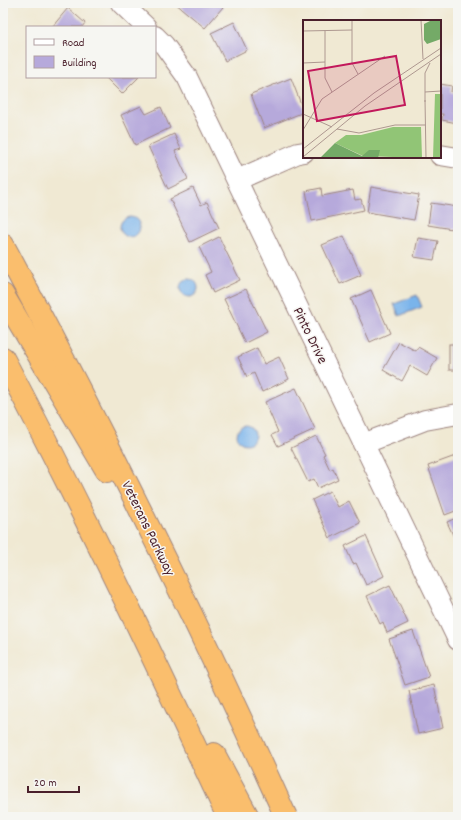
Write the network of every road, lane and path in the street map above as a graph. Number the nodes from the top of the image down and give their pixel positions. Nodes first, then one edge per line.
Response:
1 (121, 3) edge
2 (145, 26) edge
3 (156, 37) edge
4 (303, 152) edge
5 (441, 155) edge
6 (458, 158) edge
7 (236, 180) junction
8 (3, 245) edge
9 (3, 295) edge
10 (3, 358) edge
11 (458, 414) edge
12 (363, 444) junction
13 (164, 558) junction
14 (458, 640) edge
15 (167, 685) junction
16 (186, 726) junction
17 (212, 817) edge
18 (228, 817) edge
19 (248, 817) edge
20 (286, 817) edge

1 - 2 street
3 - 7 street, Pinto Drive
4 - 7 street
5 - 6 street
7 - 12 street, Pinto Drive
8 - 13 highway, Veterans Parkway
9 - 13 highway
10 - 15 highway
11 - 12 street
12 - 14 street, Pinto Drive
13 - 20 highway, Veterans Parkway
15 - 16 highway
15 - 19 highway
16 - 17 highway
16 - 18 highway

